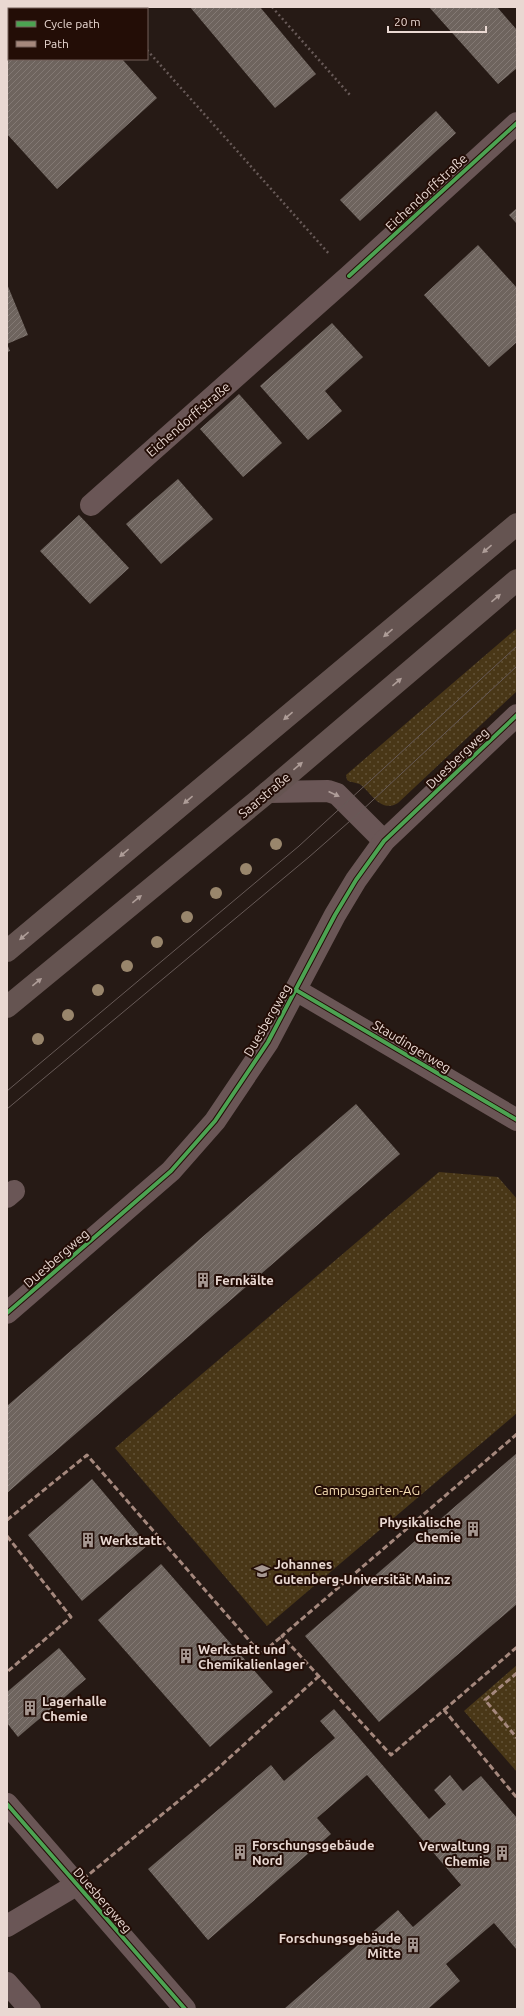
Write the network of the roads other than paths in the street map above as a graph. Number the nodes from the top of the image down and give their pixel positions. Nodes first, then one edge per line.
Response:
1 (517, 123) edge
2 (91, 505) dead end
3 (517, 524) edge
4 (517, 580) edge
5 (517, 715) edge
6 (268, 792) junction
7 (384, 841) junction
8 (7, 951) edge
9 (296, 990) junction
10 (7, 1007) edge
11 (517, 1120) edge
12 (7, 1313) edge
13 (7, 1804) edge
14 (76, 1885) junction
15 (7, 1926) edge
16 (7, 1983) edge
17 (30, 2009) edge
18 (185, 2009) edge

1 - 2 street, Eichendorffstraße
3 -> 8 highway
6 -> 4 highway, Saarstraße
5 - 7 street, Duesbergweg
6 -> 7 street
10 -> 6 highway, Saarstraße
7 - 9 street, Duesbergweg
9 - 11 street, Staudingerweg
9 - 12 street, Duesbergweg
13 - 14 street, Duesbergweg
14 - 15 street
14 - 18 street, Duesbergweg
16 - 17 street

